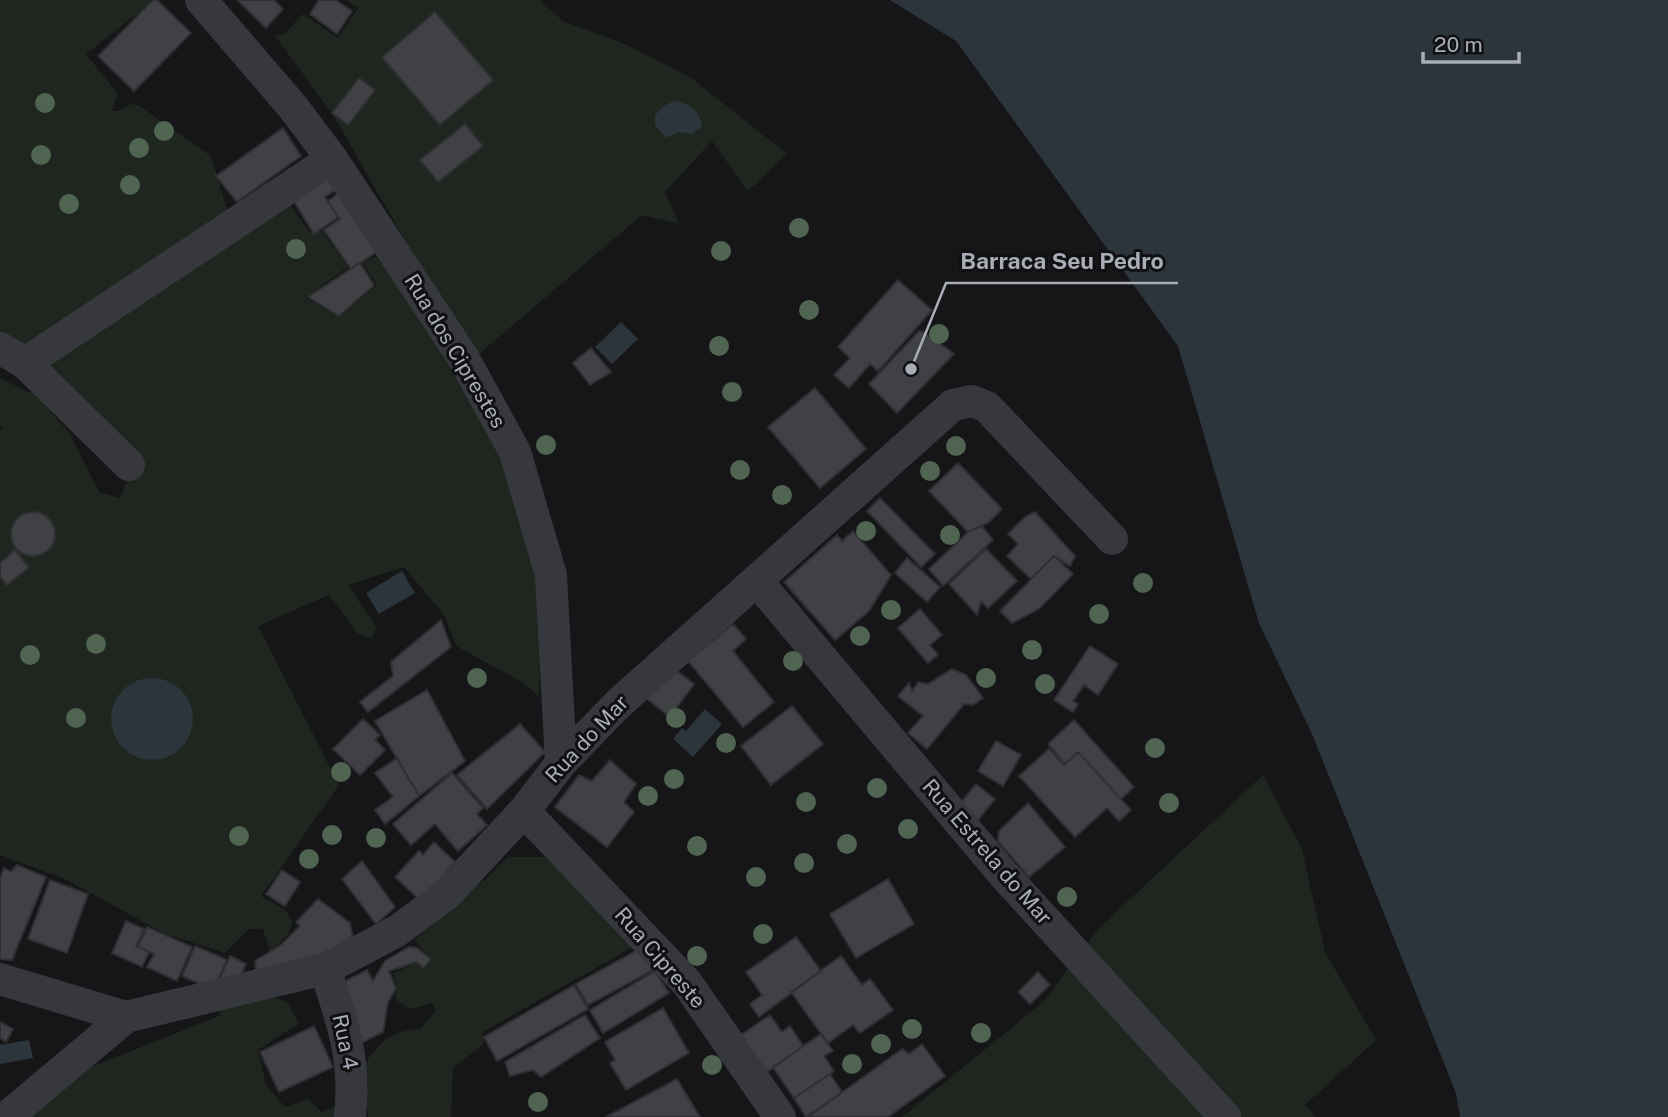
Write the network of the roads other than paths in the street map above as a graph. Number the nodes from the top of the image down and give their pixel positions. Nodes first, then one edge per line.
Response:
1 (201, 0) edge
2 (332, 159) junction
3 (12, 356) edge
4 (129, 465) dead end
5 (1112, 539) dead end
6 (757, 581) junction
7 (561, 763) junction
8 (524, 811) junction
9 (325, 969) junction
10 (0, 979) edge
11 (127, 1017) junction
12 (7, 1117) edge
13 (350, 1117) edge
14 (780, 1117) edge
15 (1225, 1117) edge

1 - 2 street, Rua dos Ciprestes
2 - 3 street
2 - 7 street, Rua dos Ciprestes
3 - 4 street
5 - 6 street, Rua do Mar
6 - 7 street, Rua do Mar
6 - 15 street, Rua Estrela do Mar
7 - 8 street, Rua do Mar
8 - 9 street, Rua do Mar
8 - 14 street, Rua Cipreste
9 - 11 street, Rua do Mar
9 - 13 street, Rua 4
10 - 11 street
11 - 12 street, Rua do Mar

